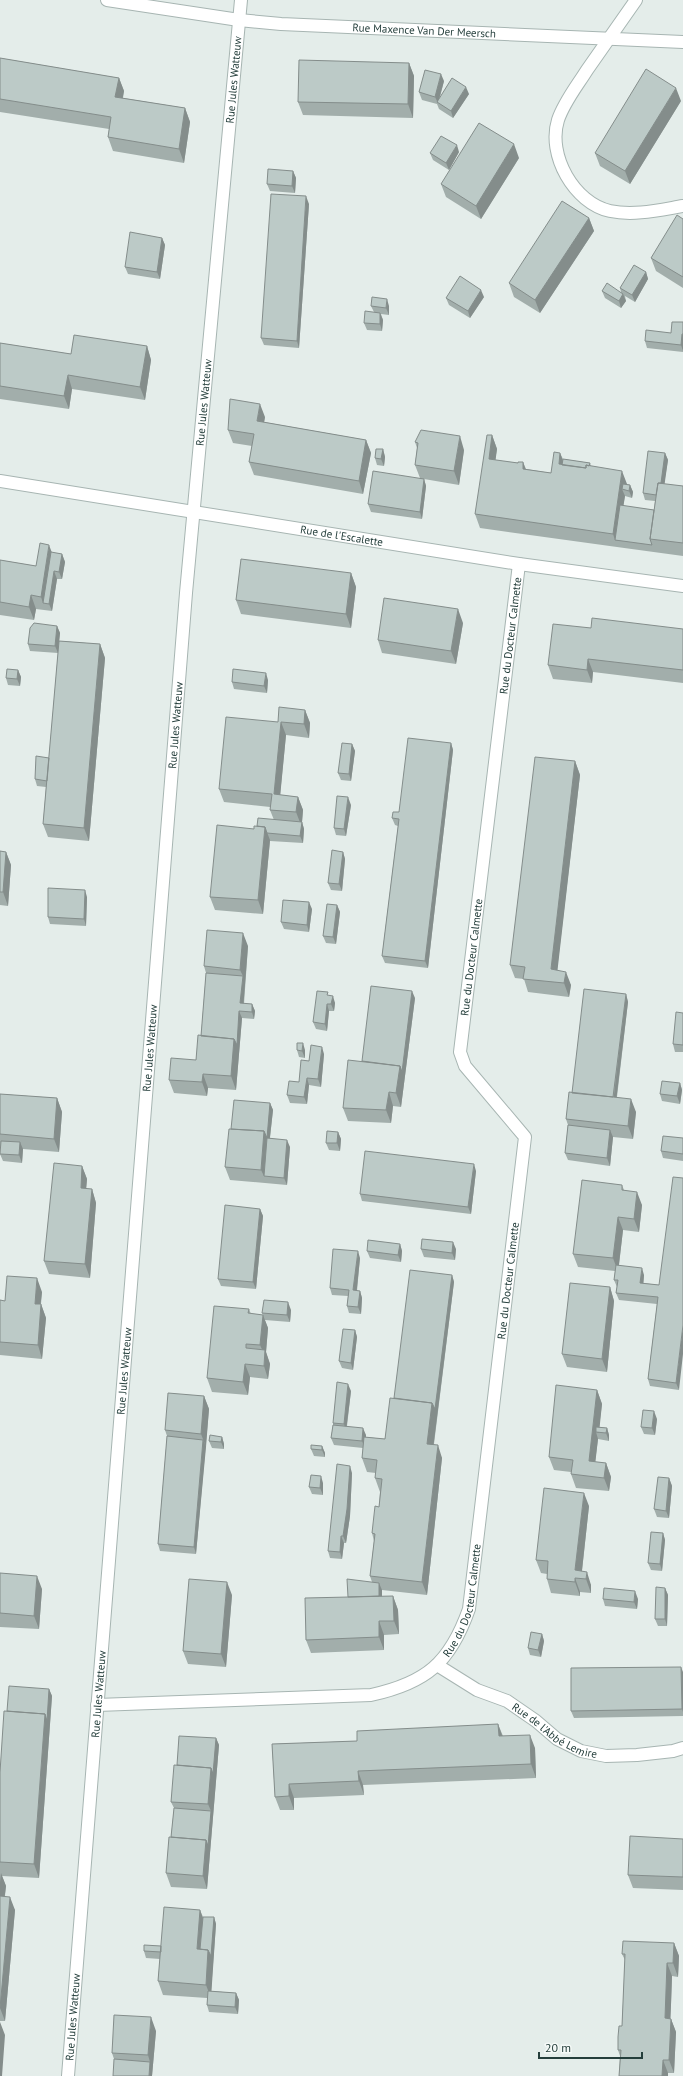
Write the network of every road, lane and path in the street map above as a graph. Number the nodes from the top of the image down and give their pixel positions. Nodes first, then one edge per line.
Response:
1 (107, 0) edge
2 (240, 0) edge
3 (636, 0) edge
4 (239, 20) junction
5 (609, 38) junction
6 (683, 42) edge
7 (683, 206) edge
8 (0, 481) edge
9 (193, 513) junction
10 (519, 564) junction
11 (683, 586) edge
12 (437, 1665) junction
13 (97, 1705) junction
14 (683, 1748) edge
15 (68, 2076) edge

1 - 4 street, Rue Maxence Van Der Meersch
2 - 4 street
3 - 5 street
4 - 5 street, Rue Maxence Van Der Meersch
4 - 9 street, Rue Jules Watteuw
5 - 6 street, Rue Maxence Van Der Meersch
5 - 7 street
8 - 9 street, Rue de l'Escalette
9 - 10 street, Rue de l'Escalette
9 - 13 street, Rue Jules Watteuw
10 - 11 street, Rue de l'Escalette
10 - 12 street, Rue du Docteur Calmette
12 - 13 street, Rue du Docteur Calmette
12 - 14 street, Rue de l'Abbé Lemire
13 - 15 street, Rue Jules Watteuw

